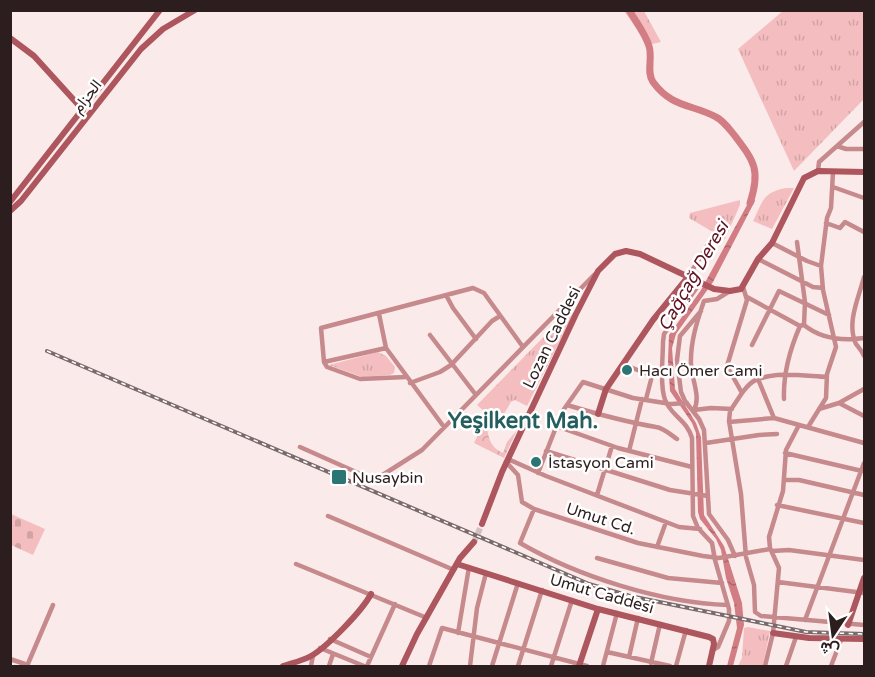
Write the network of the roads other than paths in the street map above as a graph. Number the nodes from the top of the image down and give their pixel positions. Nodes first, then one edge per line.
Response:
1 (160, 10) edge
2 (195, 10) edge
3 (10, 38) edge
4 (83, 110) junction
5 (864, 122) edge
6 (837, 146) junction
7 (864, 149) edge
8 (818, 171) junction
9 (833, 172) junction
10 (864, 172) edge
11 (834, 187) junction
12 (864, 198) edge
13 (10, 202) edge
14 (10, 211) edge
15 (826, 223) junction
16 (864, 232) edge
17 (711, 240) dead end
18 (797, 242) dead end
19 (772, 243) junction
20 (799, 258) junction
21 (758, 259) junction
22 (820, 266) junction
23 (598, 271) junction
24 (688, 277) junction
25 (864, 277) edge
26 (803, 282) junction
27 (701, 284) junction
28 (743, 287) junction
29 (823, 288) junction
30 (730, 291) junction
31 (446, 295) junction
32 (747, 297) junction
33 (804, 304) junction
34 (771, 309) junction
35 (701, 311) junction
36 (379, 314) junction
37 (829, 315) junction
38 (500, 316) junction
39 (802, 325) junction
40 (430, 335) dead end
41 (864, 338) edge
42 (476, 339) junction
43 (835, 339) junction
44 (855, 339) junction
45 (752, 345) dead end
46 (523, 347) junction
47 (386, 348) junction
48 (864, 356) edge
49 (324, 362) junction
50 (623, 364) junction
51 (451, 365) junction
52 (785, 375) junction
53 (406, 377) junction
54 (827, 377) junction
55 (758, 379) junction
56 (410, 383) junction
57 (606, 389) junction
58 (864, 389) edge
59 (742, 393) junction
60 (476, 395) junction
61 (644, 399) junction
62 (784, 399) dead end
63 (839, 403) junction
64 (669, 404) junction
65 (688, 404) junction
66 (567, 405) junction
67 (732, 409) junction
68 (694, 410) junction
69 (819, 410) junction
70 (598, 414) junction
71 (864, 416) edge
72 (774, 418) junction
73 (729, 422) junction
74 (637, 424) junction
75 (799, 425) junction
76 (556, 426) junction
77 (444, 427) junction
78 (808, 427) junction
79 (777, 434) dead end
80 (677, 439) dead end
81 (733, 439) junction
82 (706, 443) junction
83 (864, 443) edge
84 (612, 446) junction
85 (300, 447) dead end
86 (546, 451) junction
87 (629, 451) junction
88 (785, 453) junction
89 (507, 461) junction
90 (864, 463) edge
91 (692, 467) junction
92 (605, 470) junction
93 (863, 471) edge
94 (538, 473) junction
95 (784, 480) junction
96 (852, 492) junction
97 (694, 494) junction
98 (597, 495) junction
99 (864, 495) edge
100 (707, 496) junction
101 (777, 505) junction
102 (534, 509) junction
103 (328, 516) dead end
104 (843, 518) junction
105 (666, 522) junction
106 (864, 523) edge
107 (482, 524) tunnel mouth
108 (700, 530) junction
109 (474, 542) tunnel mouth
110 (657, 547) junction
111 (771, 550) junction
112 (746, 554) junction
113 (733, 556) junction
114 (830, 556) junction
115 (597, 558) dead end
116 (717, 558) junction
117 (864, 560) edge
118 (296, 564) dead end
119 (455, 567) junction
120 (469, 567) junction
121 (486, 573) junction
122 (864, 578) edge
123 (778, 582) junction
124 (518, 583) junction
125 (722, 583) junction
126 (817, 588) junction
127 (542, 590) junction
128 (862, 593) edge
129 (371, 594) junction
130 (572, 600) junction
131 (395, 604) junction
132 (53, 605) dead end
133 (728, 605) junction
134 (598, 609) junction
135 (617, 614) junction
136 (774, 617) junction
137 (427, 618) junction
138 (638, 618) junction
139 (805, 620) junction
140 (660, 624) junction
141 (848, 625) junction
142 (864, 625) edge
143 (686, 630) junction
144 (458, 633) junction
145 (773, 633) junction
146 (796, 637) junction
147 (473, 638) junction
148 (330, 639) junction
149 (864, 639) edge
150 (841, 640) junction
151 (499, 644) junction
152 (320, 648) junction
153 (523, 650) junction
154 (713, 650) junction
155 (607, 652) junction
156 (333, 654) junction
157 (312, 655) junction
158 (371, 657) junction
159 (629, 657) junction
160 (10, 658) edge
161 (554, 658) junction
162 (642, 660) junction
163 (651, 663) junction
164 (579, 665) edge
165 (28, 666) edge
166 (284, 666) edge
167 (311, 666) edge
168 (329, 666) edge
169 (366, 666) edge
170 (402, 666) edge
171 (429, 666) edge
172 (470, 666) edge
173 (492, 666) edge
174 (518, 666) edge
175 (551, 666) edge
176 (587, 666) edge
177 (603, 666) edge
178 (639, 666) edge
179 (670, 666) edge
180 (676, 666) edge
181 (709, 666) edge
182 (765, 666) edge
183 (786, 666) edge
184 (831, 666) edge

1 - 4 main road, الحزام
2 - 14 main road, الحزام
3 - 4 main road
4 - 13 main road, الحزام
5 - 6 street
6 - 7 street
6 - 8 street
8 - 9 main road
8 - 19 main road
9 - 10 main road
9 - 11 street
11 - 12 street
11 - 15 street
15 - 16 street
15 - 22 street
17 - 24 street
18 - 20 street
19 - 20 street
19 - 21 main road
20 - 22 street
20 - 26 street
21 - 26 street
21 - 28 main road
22 - 29 street
23 - 24 main road, Lozan Caddesi
23 - 46 street
23 - 89 main road, Lozan Caddesi
24 - 27 main road, Lozan Caddesi
24 - 50 main road
25 - 44 street
26 - 29 street
26 - 33 street
27 - 30 main road, Lozan Caddesi
27 - 64 street
28 - 30 main road
28 - 32 street
29 - 37 street
30 - 35 street
31 - 36 street
31 - 38 street
31 - 42 street
32 - 34 street
32 - 59 street
33 - 34 street
33 - 37 street
33 - 39 street
34 - 39 street
34 - 45 street
35 - 65 street
35 - 68 street
36 - 47 street
36 - 49 street
37 - 43 street
38 - 42 street
38 - 46 street
39 - 43 street
39 - 52 street
40 - 51 street
41 - 44 street
42 - 51 street
43 - 44 street
43 - 54 street
44 - 48 street
46 - 60 street
47 - 49 street
47 - 53 street
49 - 53 street
50 - 57 main road
50 - 61 street
51 - 56 street
51 - 60 street
52 - 54 street
52 - 55 street
52 - 62 street
53 - 56 street
54 - 69 street
55 - 59 street
55 - 72 street
56 - 77 street
57 - 61 street
57 - 66 street
57 - 70 main road
58 - 63 street
59 - 67 street
60 - 77 street
61 - 64 street
61 - 74 street
63 - 69 street
63 - 71 street
64 - 65 street
64 - 91 street
65 - 68 street
66 - 70 street
66 - 76 street
67 - 68 street
67 - 73 street
68 - 82 street
69 - 78 street
70 - 74 street
72 - 73 street
72 - 75 street
73 - 81 street
74 - 80 street
74 - 87 street
75 - 78 street
75 - 88 street
76 - 84 street
76 - 86 street
77 - 85 street
78 - 83 street
79 - 81 street
81 - 82 street
81 - 112 street
82 - 100 street
84 - 87 street
84 - 92 street
86 - 92 street
86 - 94 street
87 - 91 street
88 - 93 street
88 - 95 street
89 - 94 street
89 - 102 street
89 - 107 main road, Lozan Caddesi
90 - 93 street
91 - 97 street
92 - 97 street
92 - 98 street
93 - 96 street
94 - 98 street
95 - 96 street
95 - 101 street
96 - 99 street
96 - 104 street
97 - 100 street
97 - 108 street
98 - 105 street
100 - 113 street
101 - 104 street
101 - 111 street
102 - 110 street, Umut Cd.
102 - 133 street
103 - 119 street
104 - 106 street
104 - 114 street
105 - 108 street
105 - 110 street
108 - 116 street
109 - 119 main road
110 - 116 street, Umut Cd.
111 - 112 street, Umut Cd.
111 - 114 street, Umut Cd.
111 - 123 street
112 - 113 street, Umut Cd.
112 - 136 street
113 - 116 street, Umut Cd.
114 - 117 street, Umut Cd.
114 - 126 street
115 - 125 street
116 - 125 street
118 - 129 street
119 - 120 main road, Umut Caddesi
119 - 137 main road
120 - 121 main road, Umut Caddesi
120 - 144 street
121 - 124 main road, Umut Caddesi
121 - 147 street
122 - 128 main road
123 - 126 street
123 - 136 street
124 - 127 main road, Umut Caddesi
124 - 151 street
125 - 133 street
126 - 128 street
126 - 139 street
127 - 130 main road, Umut Caddesi
127 - 153 street
128 - 141 main road
129 - 131 street
129 - 148 main road
130 - 134 main road, Umut Caddesi
130 - 161 street
131 - 137 street
131 - 158 street
132 - 165 street
133 - 154 street
134 - 135 main road, Umut Caddesi
134 - 164 main road
135 - 138 main road, Umut Caddesi
135 - 155 street
136 - 139 street
136 - 145 street
137 - 170 main road
138 - 140 main road, Umut Caddesi
138 - 159 street
139 - 141 street
140 - 143 main road, Umut Caddesi
140 - 163 street
141 - 142 street
143 - 154 main road, Umut Caddesi
143 - 180 street
144 - 147 street
144 - 171 street
145 - 146 main road
145 - 182 street
146 - 150 main road
146 - 183 street
147 - 151 street
147 - 172 street
148 - 152 main road
148 - 158 street
149 - 150 main road
150 - 184 street
151 - 153 street
151 - 173 street
152 - 156 street
152 - 157 main road
153 - 161 street
153 - 174 street
154 - 181 main road
155 - 159 street
155 - 177 street
156 - 168 street
156 - 169 street
157 - 166 main road
157 - 167 street
158 - 169 street
159 - 162 street
160 - 165 street
161 - 164 street
161 - 175 street
162 - 163 street
162 - 178 street
163 - 179 street
164 - 176 street

